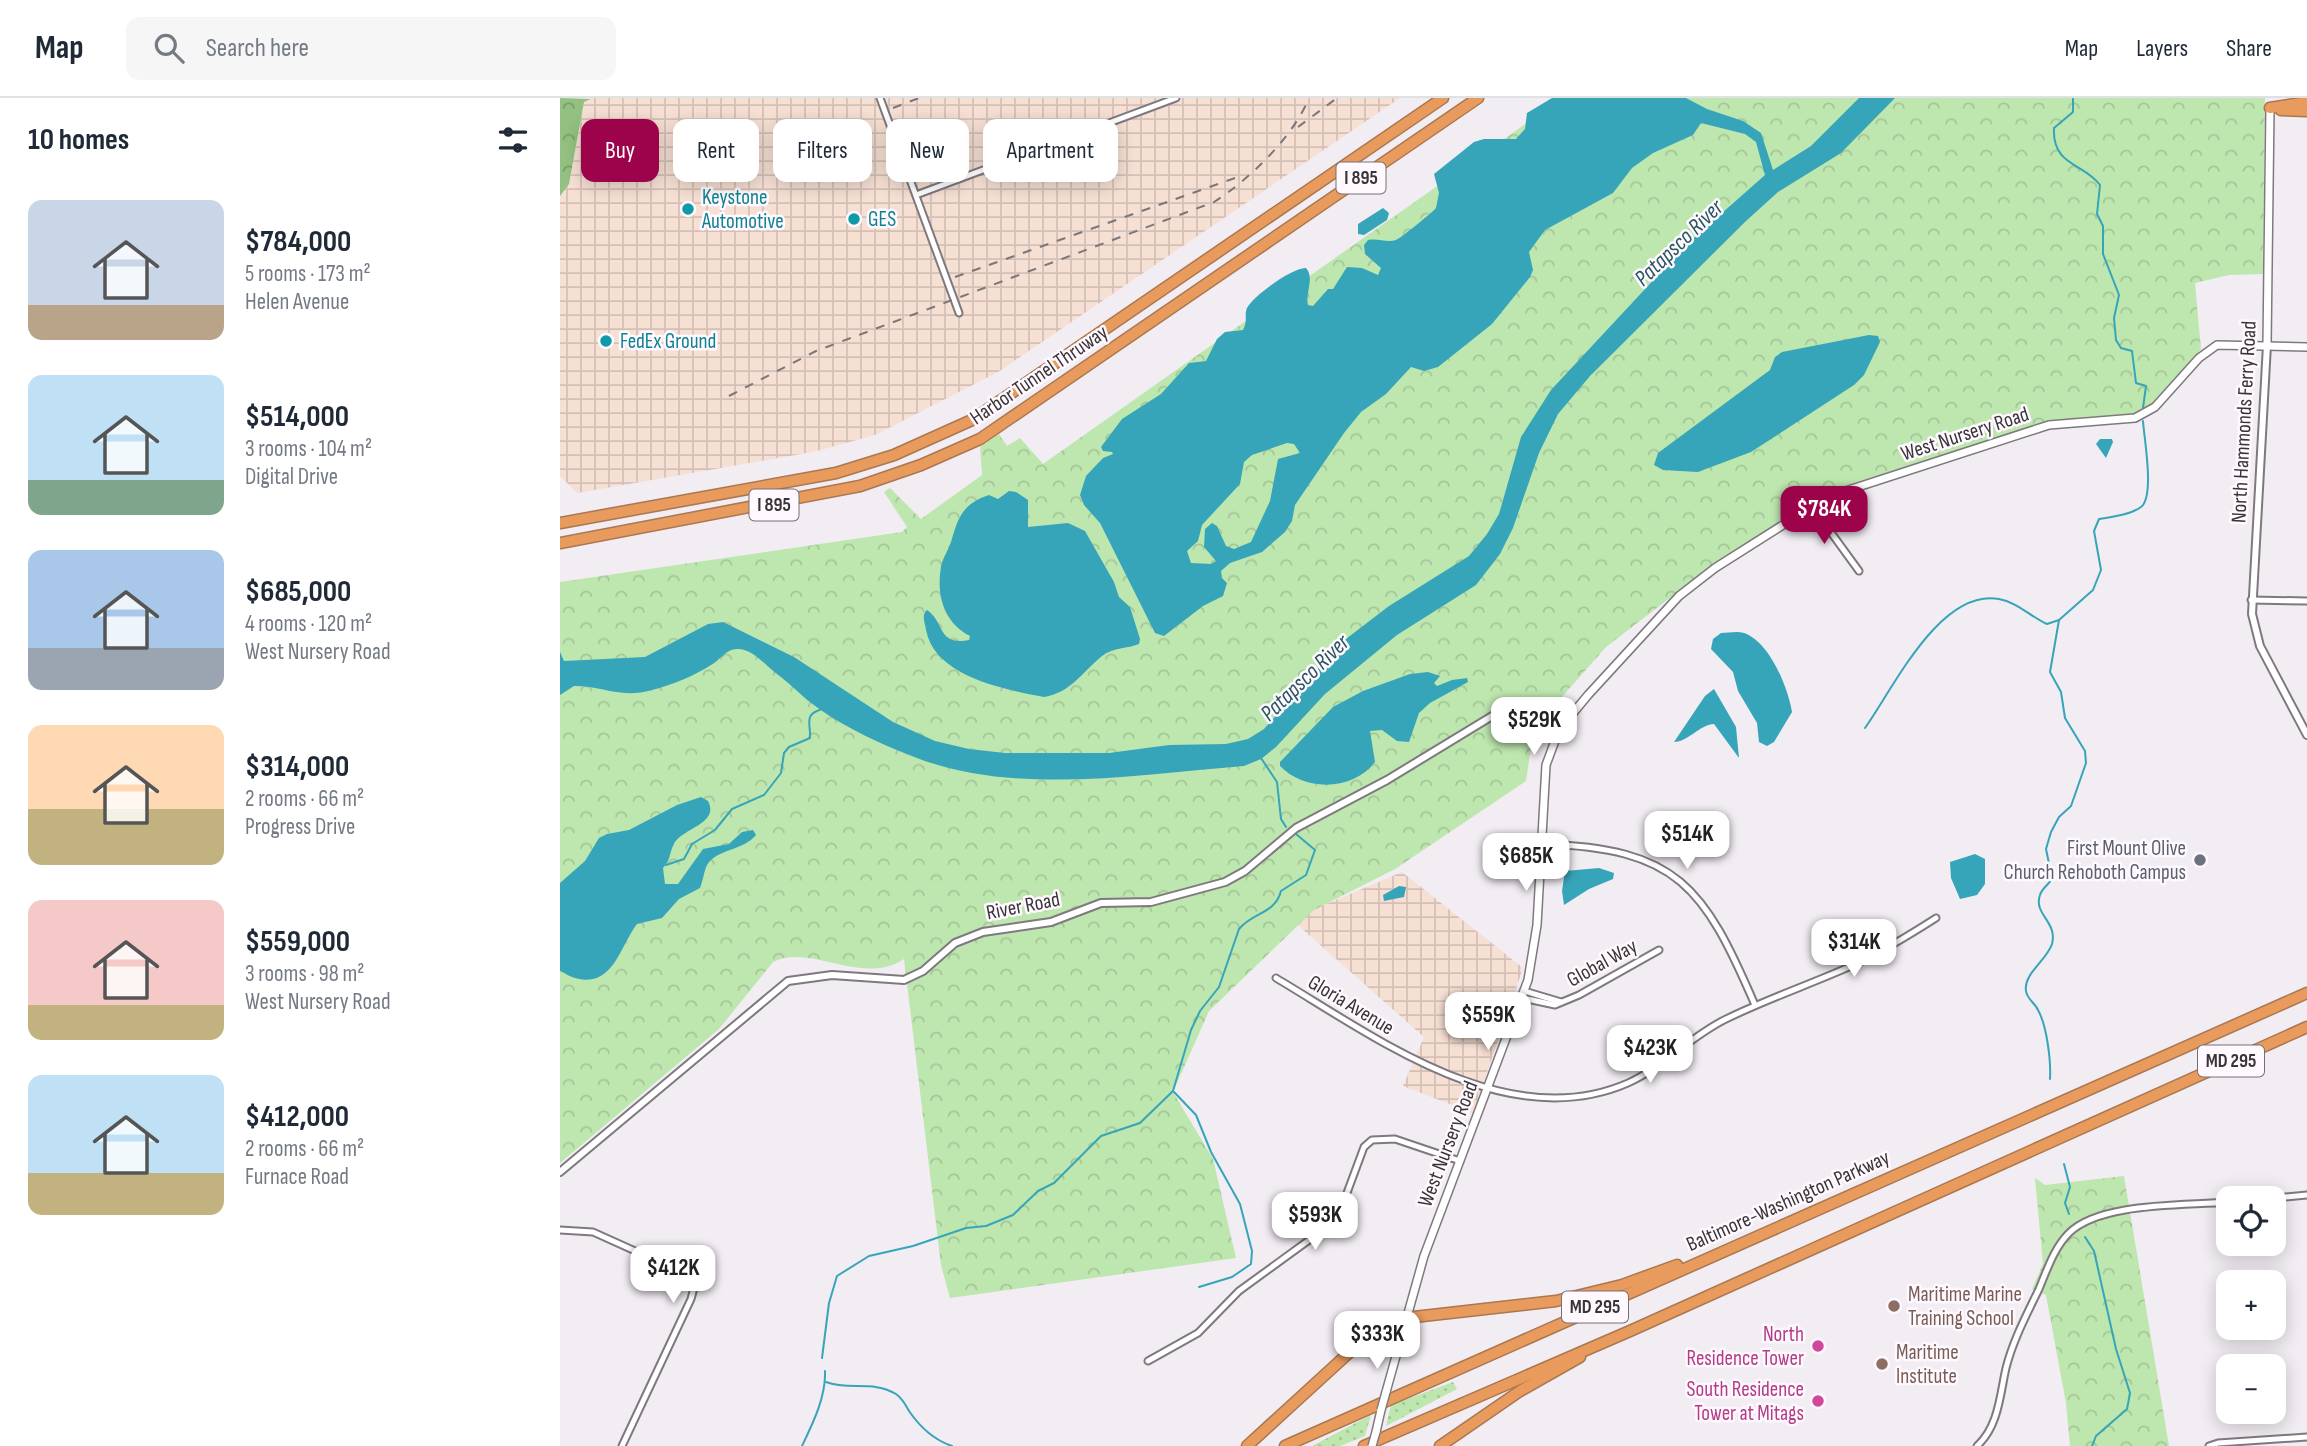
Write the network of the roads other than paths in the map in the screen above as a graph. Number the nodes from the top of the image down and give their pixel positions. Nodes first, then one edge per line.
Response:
1 (880, 98) edge
2 (1176, 98) edge
3 (1443, 98) edge
4 (1478, 98) edge
5 (2307, 102) edge
6 (2271, 103) edge
7 (2307, 111) edge
8 (916, 195) junction
9 (959, 313) dead end
10 (2267, 345) junction
11 (2307, 347) edge
12 (1811, 505) junction
13 (560, 523) edge
14 (560, 543) edge
15 (1859, 571) dead end
16 (2251, 600) junction
17 (2307, 601) edge
18 (1559, 730) junction
19 (2307, 735) edge
20 (1542, 844) junction
21 (1936, 918) dead end
22 (1659, 950) dead end
23 (1276, 978) dead end
24 (2307, 993) edge
25 (1523, 995) junction
26 (1755, 1005) junction
27 (2307, 1027) edge
28 (1489, 1089) junction
29 (1460, 1161) junction
30 (560, 1171) edge
31 (2307, 1195) edge
32 (2286, 1197) edge
33 (2216, 1203) edge
34 (1808, 1213) junction
35 (560, 1230) edge
36 (1405, 1318) junction
37 (1630, 1331) junction
38 (1148, 1362) dead end
39 (2307, 1437) edge
40 (2276, 1443) edge
41 (622, 1446) edge
42 (1247, 1446) edge
43 (1285, 1446) edge
44 (1364, 1446) edge
45 (1372, 1446) edge
46 (1440, 1446) edge
47 (1977, 1446) edge
48 (2209, 1446) edge

1 - 8 street
2 - 8 street
3 - 13 highway, Harbor Tunnel Thruway / I 895
4 - 14 highway, Harbor Tunnel Thruway / I 895
5 - 6 highway
6 - 7 highway
6 - 10 main road, North Hammonds Ferry Road
8 - 9 street
10 - 11 main road, West Nursery Road
10 - 12 main road, West Nursery Road
10 - 16 street, North Hammonds Ferry Road
12 - 15 street
12 - 18 main road, West Nursery Road
16 - 17 street
16 - 19 street, North Hammonds Ferry Road
18 - 20 main road, West Nursery Road
18 - 30 street, River Road
20 - 25 main road, West Nursery Road
20 - 26 street
21 - 26 street, Gloria Avenue
22 - 25 street, Global Way
23 - 28 street, Gloria Avenue
24 - 34 highway, Baltimore-Washington Parkway / MD 295
25 - 28 main road, West Nursery Road
26 - 28 street, Gloria Avenue
27 - 37 highway, MD 295
28 - 29 main road, West Nursery Road
29 - 36 main road, West Nursery Road
29 - 38 street
31 - 32 street
33 - 47 street
34 - 36 highway
34 - 43 highway, Baltimore-Washington Parkway / MD 295
35 - 41 street
36 - 42 highway
36 - 45 main road, West Nursery Road, bridge
37 - 44 highway, MD 295
37 - 46 highway
39 - 40 street
40 - 48 street

